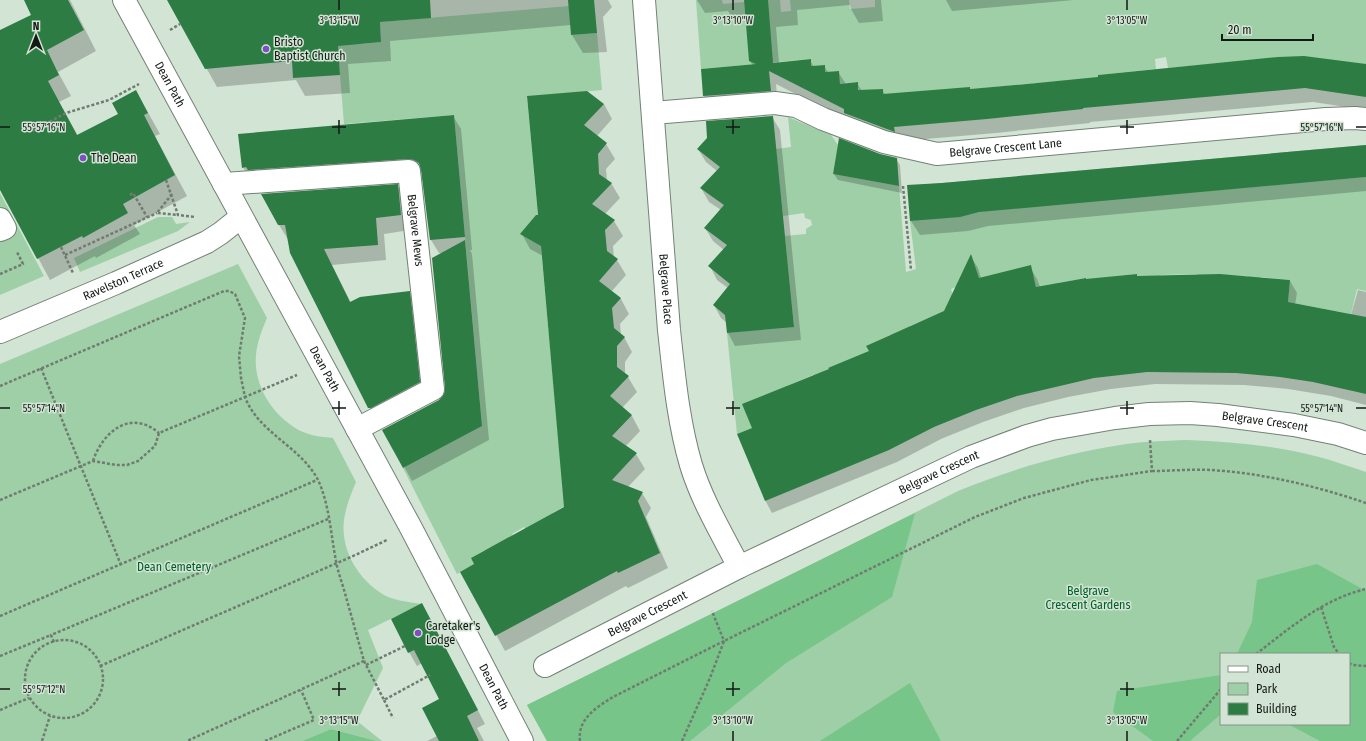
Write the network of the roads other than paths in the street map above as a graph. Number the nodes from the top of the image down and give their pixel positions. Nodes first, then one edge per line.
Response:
1 (124, 0) edge
2 (644, 0) edge
3 (653, 113) junction
4 (1366, 119) edge
5 (224, 184) junction
6 (241, 217) junction
7 (0, 219) edge
8 (0, 230) edge
9 (0, 332) edge
10 (357, 429) junction
11 (1366, 443) edge
12 (739, 567) junction
13 (545, 666) dead end
14 (522, 741) edge

1 - 5 street, Dean Path
2 - 3 street, Belgrave Place
3 - 4 street, Belgrave Crescent Lane
3 - 12 street, Belgrave Place
5 - 6 street, Dean Path
5 - 10 street, Belgrave Mews
6 - 9 street, Ravelston Terrace
6 - 10 street, Dean Path
7 - 8 street
10 - 14 street, Dean Path
11 - 12 street, Belgrave Crescent
12 - 13 street, Belgrave Crescent

